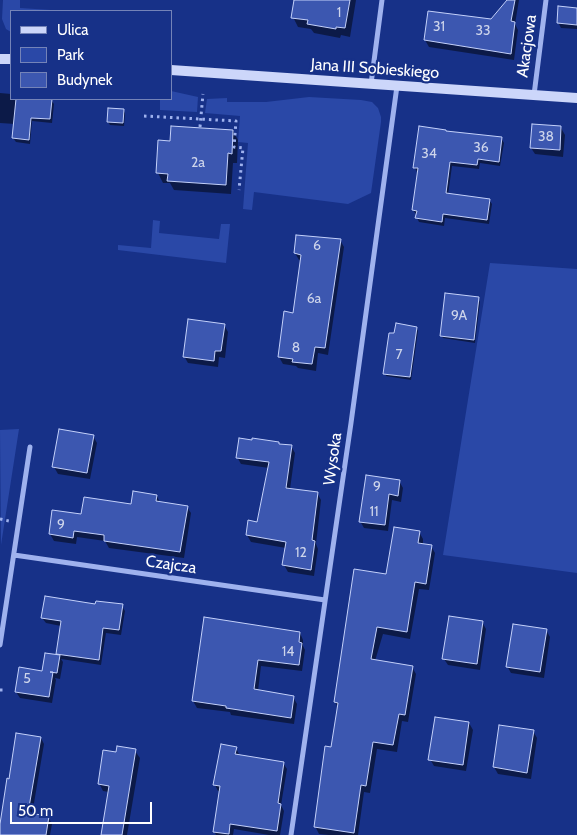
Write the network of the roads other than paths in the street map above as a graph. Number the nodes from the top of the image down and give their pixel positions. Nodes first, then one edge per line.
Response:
1 (382, 0) edge
2 (546, 0) edge
3 (172, 70) edge
4 (372, 84) junction
5 (397, 85) junction
6 (534, 95) junction
7 (577, 98) edge
8 (30, 447) dead end
9 (14, 555) junction
10 (325, 600) junction
11 (0, 645) edge
12 (291, 835) edge

1 - 4 street
2 - 6 street, Akacjowa
3 - 4 street, Jana III Sobieskiego
4 - 5 street, Jana III Sobieskiego
5 - 6 street, Jana III Sobieskiego
5 - 10 street, Wysoka
6 - 7 street, Jana III Sobieskiego
8 - 9 street
9 - 10 street, Czajcza
9 - 11 street
10 - 12 street, Wysoka

